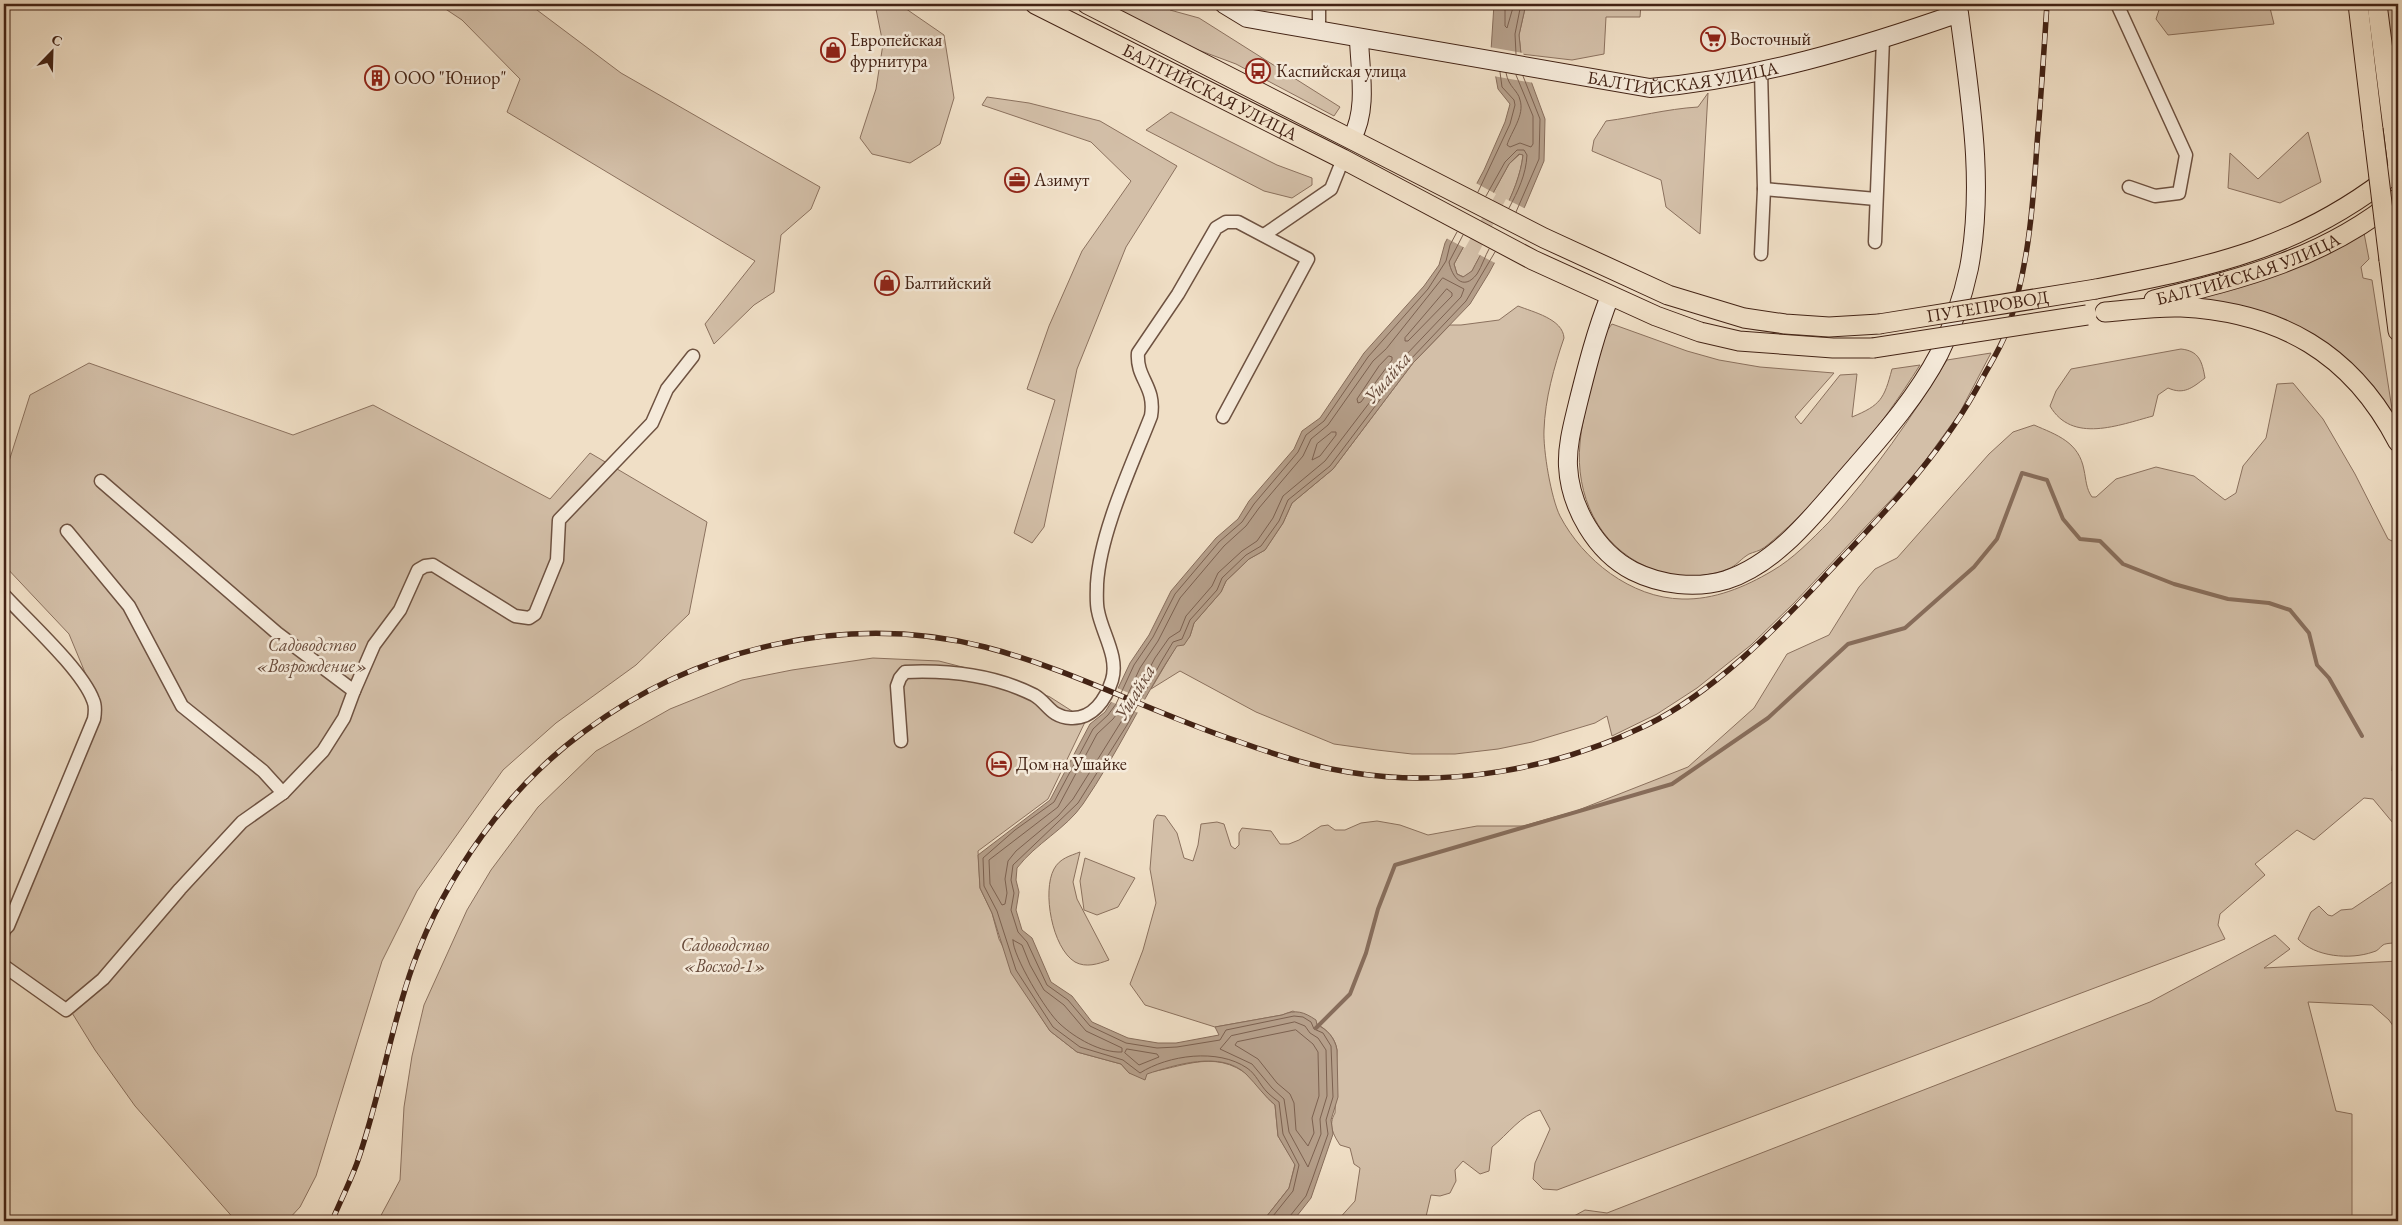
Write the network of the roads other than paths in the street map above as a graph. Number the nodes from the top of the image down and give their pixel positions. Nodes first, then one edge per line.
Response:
1 (1036, 4) edge
2 (1087, 4) edge
3 (1224, 4) edge
4 (1319, 4) edge
5 (2117, 4) edge
6 (2358, 4) edge
7 (2376, 4) edge
8 (1960, 9) edge
9 (1319, 31) junction
10 (1358, 39) junction
11 (1883, 39) junction
12 (1760, 71) junction
13 (1352, 138) junction
14 (1343, 159) junction
15 (2398, 169) edge
16 (2129, 187) dead end
17 (1764, 189) junction
18 (2398, 198) edge
19 (1876, 199) junction
20 (1264, 235) junction
21 (1875, 242) dead end
22 (1761, 254) dead end
23 (2096, 289) joint
24 (1610, 296) junction
25 (2096, 313) junction
26 (1879, 324) joint
27 (2398, 331) edge
28 (693, 356) dead end
29 (1223, 417) dead end
30 (2398, 442) edge
31 (101, 481) dead end
32 (67, 531) dead end
33 (5, 596) dead end
34 (354, 691) junction
35 (901, 741) dead end
36 (283, 793) junction
37 (4, 930) edge
38 (4, 966) edge

1 - 14 main road, БАЛТИЙСКАЯ УЛИЦА
2 - 13 main road, БАЛТИЙСКАЯ УЛИЦА
3 - 9 street
4 - 9 street
5 - 16 street
6 - 27 main road, bridge
7 - 15 main road
8 - 11 street, БАЛТИЙСКАЯ УЛИЦА
8 - 24 street
9 - 10 street
10 - 12 street, БАЛТИЙСКАЯ УЛИЦА
10 - 13 street
11 - 12 street, БАЛТИЙСКАЯ УЛИЦА
11 - 19 street
12 - 17 street
13 - 26 main road, БАЛТИЙСКАЯ УЛИЦА
14 - 20 street
14 - 24 main road, БАЛТИЙСКАЯ УЛИЦА
15 - 23 main road, БАЛТИЙСКАЯ УЛИЦА
17 - 19 street
17 - 22 street
18 - 25 main road, БАЛТИЙСКАЯ УЛИЦА
19 - 21 street
20 - 29 street
20 - 35 street
23 - 26 main road, ПУТЕПРОВОД, bridge
24 - 25 main road, ПУТЕПРОВОД, bridge
25 - 30 main road
28 - 34 street
31 - 34 street
32 - 36 street
33 - 37 street
34 - 36 street
36 - 38 street

